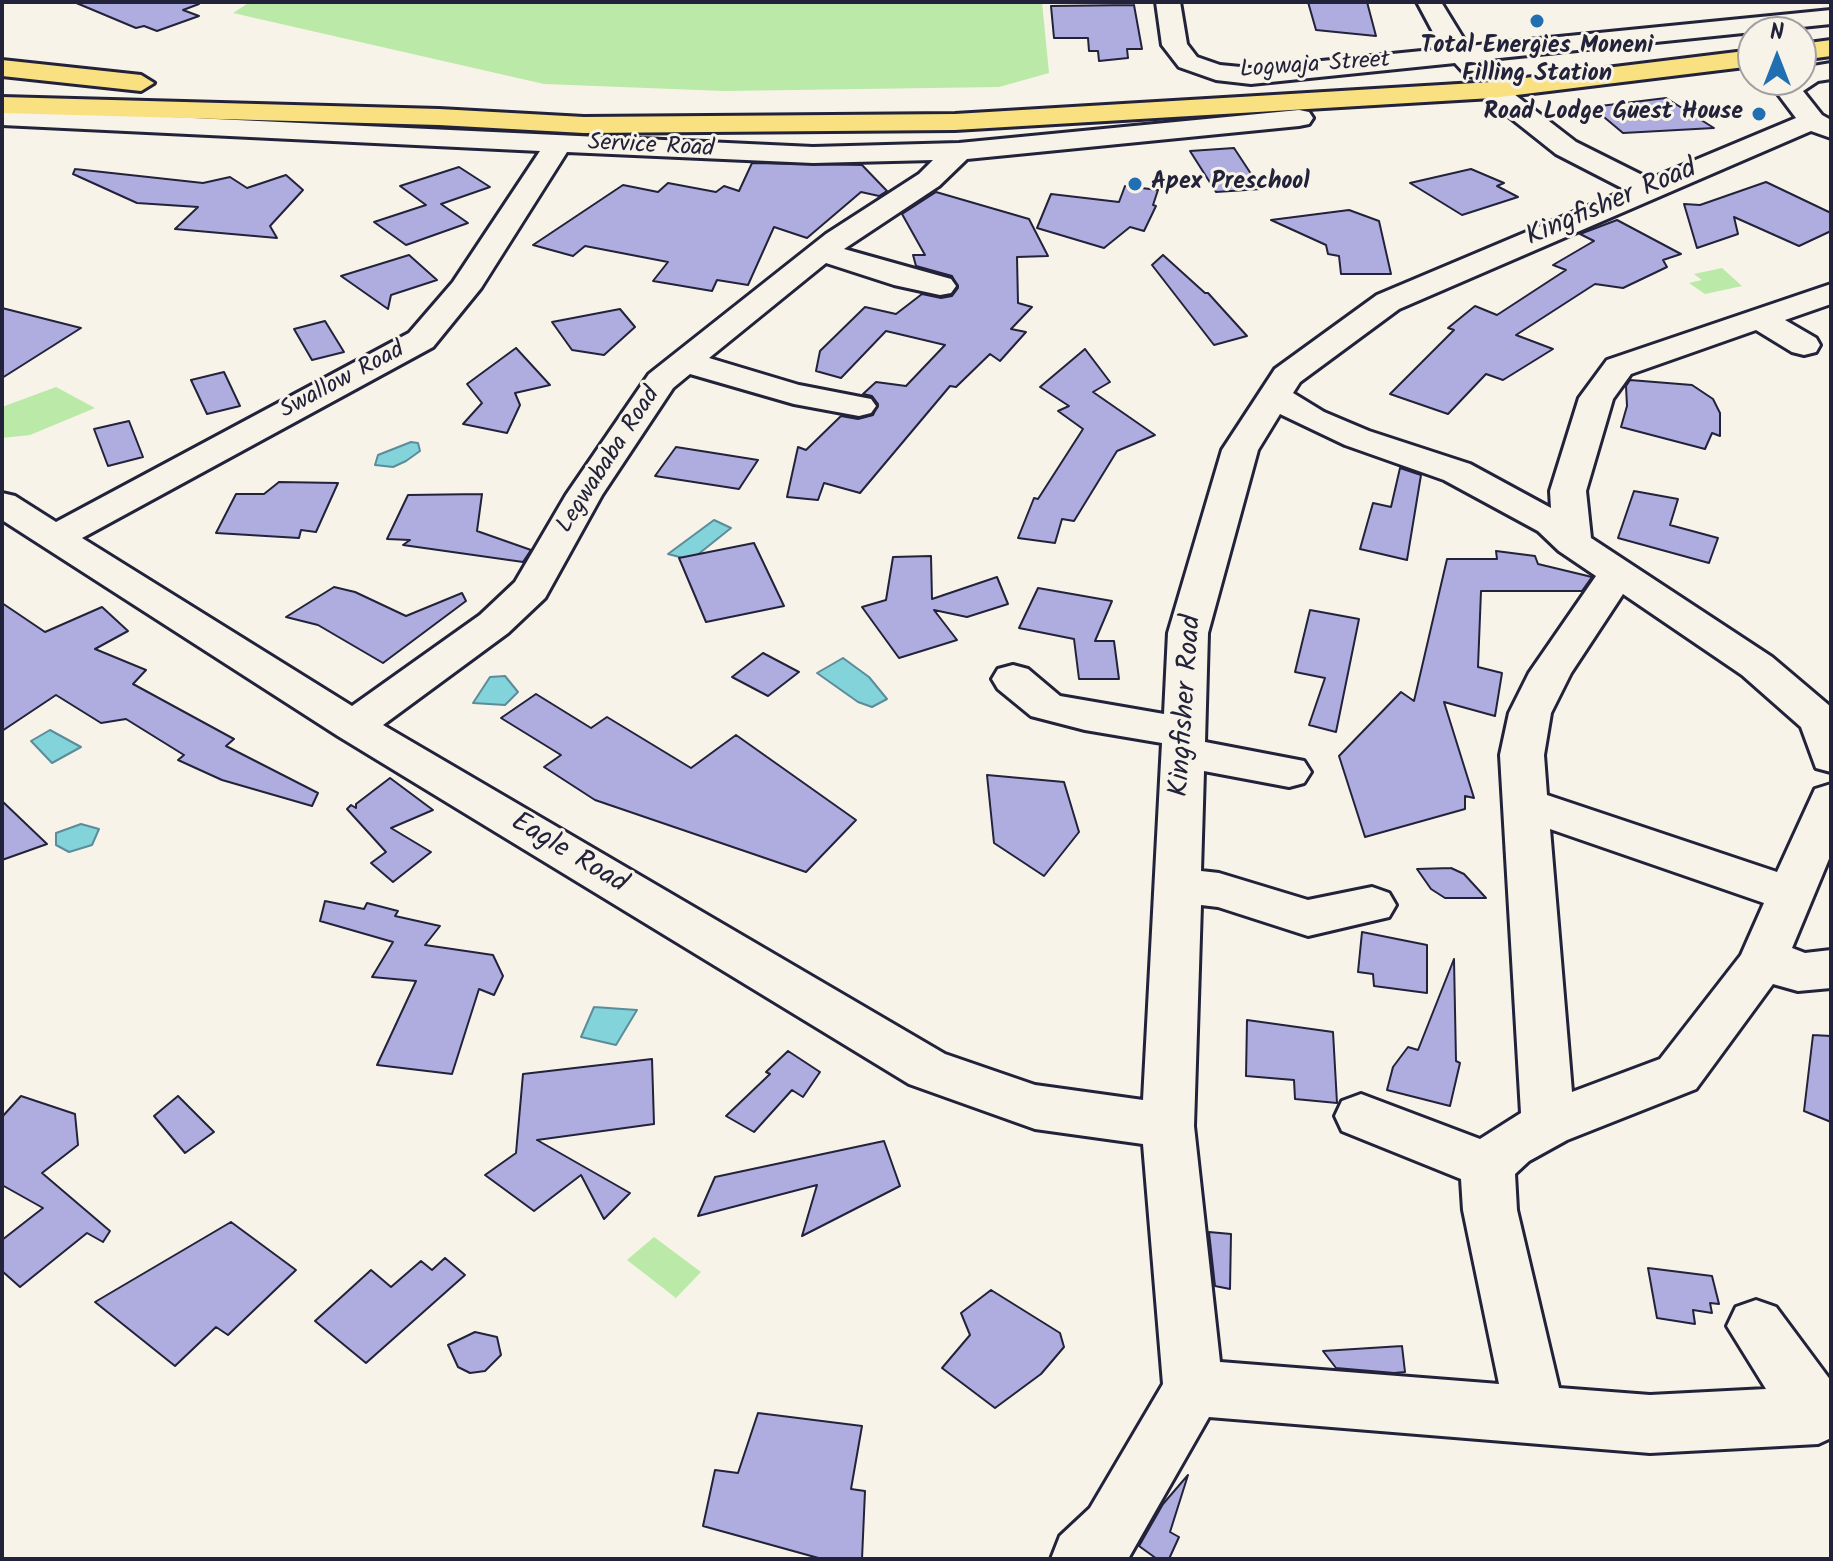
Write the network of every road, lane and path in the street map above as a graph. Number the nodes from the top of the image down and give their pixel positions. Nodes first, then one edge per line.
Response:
1 (1168, 2) edge
2 (1429, 2) edge
3 (1831, 17) edge
4 (1737, 45) edge
5 (1461, 54) junction
6 (1737, 59) edge
7 (2, 68) edge
8 (1831, 71) edge
9 (1486, 82) junction
10 (2, 83) edge
11 (342, 98) junction
12 (2, 105) edge
13 (1819, 115) edge
14 (2, 117) edge
15 (1527, 117) junction
16 (1299, 118) dead end
17 (1489, 121) dead end
18 (558, 144) junction
19 (959, 151) junction
20 (1647, 189) junction
21 (822, 252) junction
22 (940, 286) dead end
23 (1831, 293) edge
24 (1758, 317) junction
25 (1804, 345) dead end
26 (685, 362) junction
27 (1275, 396) junction
28 (859, 406) dead end
29 (2, 504) edge
30 (54, 538) junction
31 (1572, 543) junction
32 (1617, 575) junction
33 (1013, 679) dead end
34 (353, 726) junction
35 (1828, 732) edge
36 (1184, 744) junction
37 (1289, 772) dead end
38 (1831, 800) edge
39 (1523, 803) junction
40 (1178, 886) junction
41 (1791, 894) junction
42 (1372, 905) dead end
43 (1761, 964) junction
44 (1831, 969) edge
45 (1361, 1116) dead end
46 (1548, 1124) junction
47 (1168, 1126) junction
48 (1487, 1166) junction
49 (1756, 1326) dead end
50 (1193, 1388) junction
51 (1824, 1412) edge
52 (1535, 1414) junction
53 (1083, 1559) edge

1 - 5 street, Logwaja Street
2 - 5 street
3 - 5 street
4 - 9 highway
5 - 9 street
6 - 9 highway
7 - 11 highway
8 - 13 street
9 - 11 highway
9 - 12 highway
9 - 15 street
10 - 11 highway
13 - 20 street, Kingfisher Road
14 - 18 street, Service Road
15 - 17 street
15 - 20 street
16 - 19 street, Service Road
18 - 19 street, Service Road
18 - 30 street, Swallow Road
19 - 21 street, Legwababa Road
20 - 27 street, Kingfisher Road
21 - 22 street
21 - 26 street, Legwababa Road
23 - 24 street
24 - 25 street
24 - 31 street
26 - 28 street
26 - 34 street, Legwababa Road
27 - 31 street
27 - 36 street, Kingfisher Road
29 - 30 street, Eagle Road
30 - 34 street, Eagle Road
31 - 32 street
32 - 35 street
32 - 39 street
33 - 36 street
34 - 47 street, Eagle Road
36 - 37 street
36 - 40 street, Kingfisher Road
38 - 41 street
39 - 41 street
39 - 46 street
40 - 42 street
40 - 47 street, Kingfisher Road
41 - 43 street
43 - 44 street
43 - 46 street
45 - 48 street
46 - 48 street
47 - 50 street, Kingfisher Road
48 - 52 street
49 - 51 street
50 - 52 street
50 - 53 street
51 - 52 street

